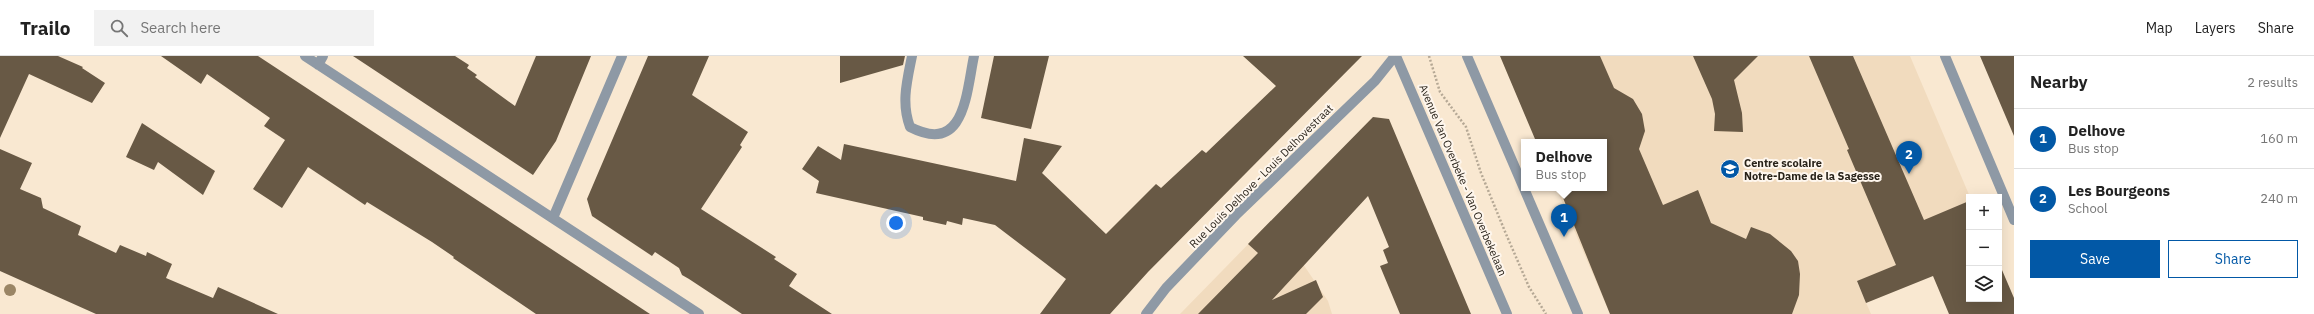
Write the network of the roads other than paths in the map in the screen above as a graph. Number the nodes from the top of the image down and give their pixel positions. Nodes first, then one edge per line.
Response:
1 (305, 56) edge
2 (622, 56) edge
3 (912, 56) edge
4 (974, 56) edge
5 (1396, 56) edge
6 (1468, 56) edge
7 (1945, 56) edge
8 (321, 60) edge
9 (1521, 180) edge
10 (1526, 191) edge
11 (553, 218) junction
12 (2014, 220) edge
13 (699, 314) edge
14 (1146, 314) edge
15 (1507, 314) edge
16 (1578, 314) edge

1 - 8 street
2 - 11 street
3 - 4 street
5 - 14 street, Rue Louis Delhove - Louis Delhovestraat
5 - 15 street, Avenue Van Overbeke - Van Overbekelaan
6 - 9 street
7 - 12 street
8 - 11 street
10 - 16 street
11 - 13 street

